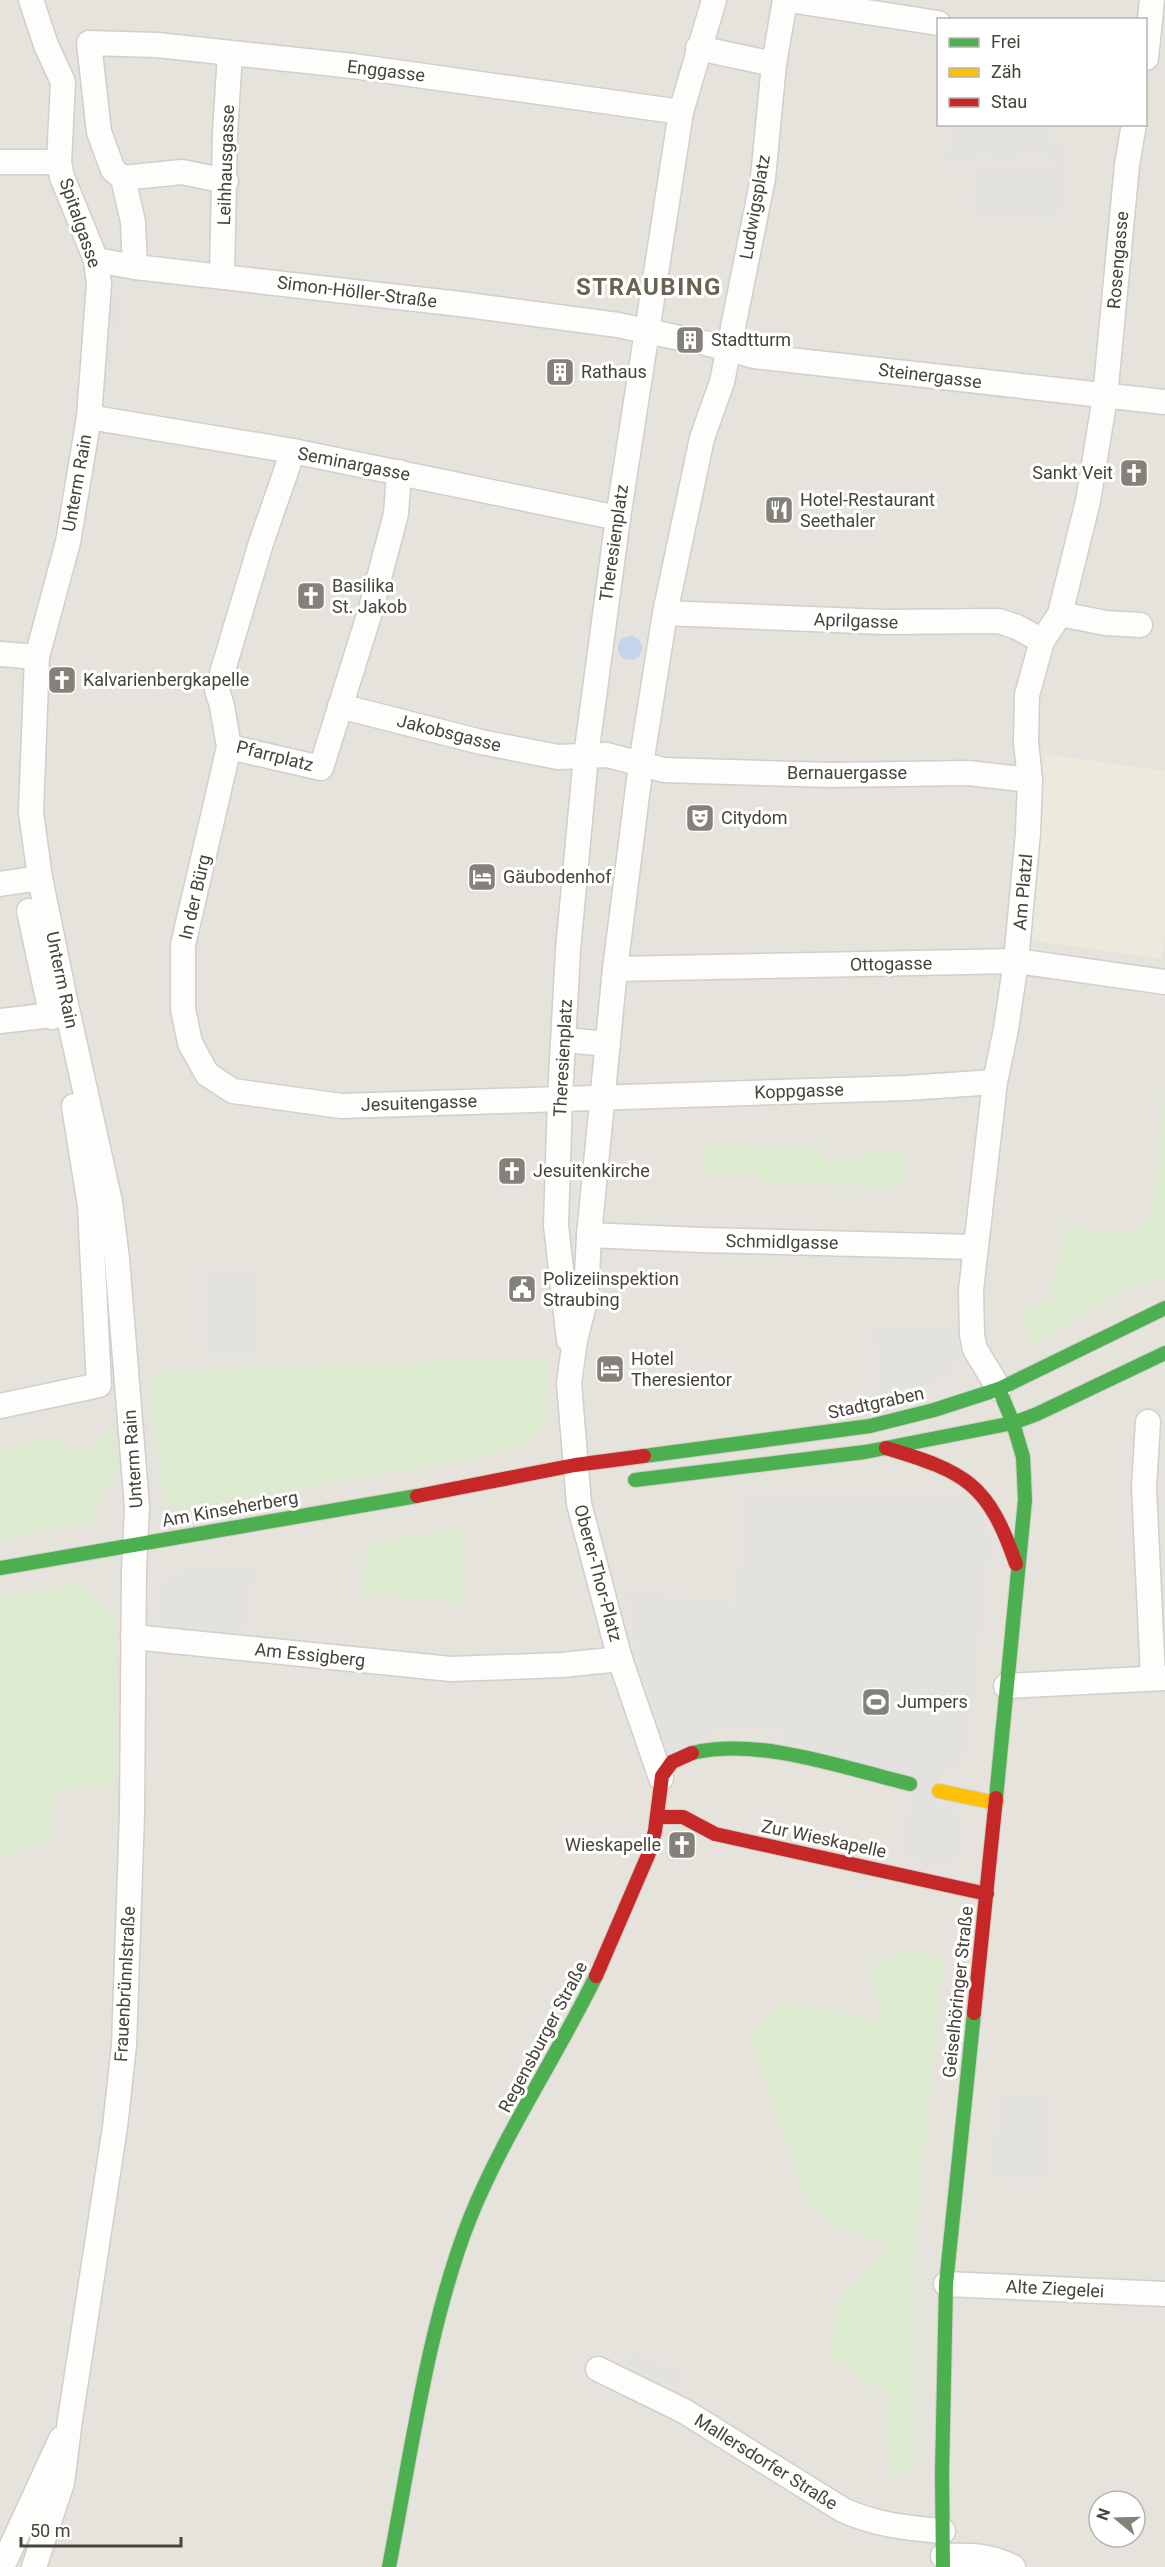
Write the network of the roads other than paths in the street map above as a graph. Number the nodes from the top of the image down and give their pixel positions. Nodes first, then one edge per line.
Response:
1 (31, 0) edge
2 (714, 0) edge
3 (785, 0) edge
4 (789, 0) edge
5 (1152, 0) edge
6 (937, 23) edge
7 (1147, 47) edge
8 (698, 48) junction
9 (230, 53) junction
10 (1147, 56) edge
11 (1165, 58) edge
12 (774, 64) junction
13 (681, 112) junction
14 (1134, 126) edge
15 (0, 162) edge
16 (60, 162) junction
17 (123, 178) junction
18 (226, 181) junction
19 (96, 260) junction
20 (135, 267) junction
21 (222, 276) junction
22 (645, 331) junction
23 (675, 337) dead end
24 (705, 343) dead end
25 (729, 349) junction
26 (1106, 397) junction
27 (1165, 402) edge
28 (89, 417) junction
29 (292, 451) junction
30 (399, 472) junction
31 (618, 518) junction
32 (665, 613) junction
33 (1060, 614) junction
34 (1140, 625) dead end
35 (1042, 641) junction
36 (0, 654) edge
37 (37, 657) junction
38 (340, 706) junction
39 (229, 747) junction
40 (586, 756) junction
41 (652, 767) junction
42 (1030, 780) junction
43 (40, 878) junction
44 (0, 884) edge
45 (29, 911) dead end
46 (1016, 961) junction
47 (615, 969) junction
48 (1165, 982) edge
49 (52, 1015) junction
50 (0, 1021) edge
51 (564, 1040) junction
52 (608, 1044) junction
53 (995, 1082) junction
54 (279, 1098) joint
55 (560, 1098) junction
56 (603, 1098) junction
57 (100, 1204) junction
58 (589, 1235) junction
59 (975, 1246) junction
60 (1165, 1308) edge
61 (1165, 1353) edge
62 (572, 1359) junction
63 (999, 1389) junction
64 (0, 1406) edge
65 (1148, 1422) dead end
66 (1013, 1423) junction
67 (884, 1448) junction
68 (577, 1482) junction
69 (624, 1482) dead end
70 (466, 1488) junction
71 (532, 1488) dead end
72 (135, 1545) junction
73 (0, 1568) edge
74 (1018, 1569) junction
75 (133, 1637) junction
76 (620, 1659) junction
77 (487, 1668) joint
78 (1159, 1678) edge
79 (1006, 1686) junction
80 (661, 1778) junction
81 (910, 1784) dead end
82 (939, 1791) dead end
83 (996, 1803) junction
84 (657, 1816) junction
85 (987, 1894) junction
86 (946, 2284) junction
87 (1165, 2294) edge
88 (598, 2369) dead end
89 (69, 2420) junction
90 (943, 2531) junction
91 (943, 2561) edge
92 (2, 2567) edge
93 (33, 2567) edge
94 (388, 2567) edge
95 (1013, 2567) edge

1 - 16 street, Spitalgasse
2 - 8 street
3 - 12 street, Ludwigsplatz
4 - 6 street
5 - 7 street
8 - 12 street
8 - 13 street
9 - 13 street, Enggasse
9 - 17 street, Enggasse
9 - 18 street, Leihhausgasse
10 - 11 street
12 - 25 street, Ludwigsplatz
13 - 22 street
14 - 26 street, Rosengasse
15 - 16 street
16 - 19 street, Spitalgasse
17 - 18 street
17 - 20 street
18 - 21 street, Leihhausgasse
19 - 20 street, Simon-Höller-Straße
19 - 28 street, Spitalgasse
20 - 21 street, Simon-Höller-Straße
21 - 22 street, Simon-Höller-Straße
22 - 23 street, Simon-Höller-Straße
22 - 31 street, Theresienplatz
24 - 25 street, Steinergasse
25 - 26 street, Steinergasse
25 - 32 street, Theresienplatz
26 - 27 street, Steinergasse
26 - 33 street, Am Platzl
28 - 29 street, Seminargasse
28 - 37 street, Unterm Rain
29 - 30 street, Seminargasse
29 - 39 street, Pfarrplatz
30 - 31 street, Seminargasse
30 - 38 street, Pfarrplatz
31 - 40 street, Theresienplatz
32 - 35 street, Aprilgasse
32 - 41 street, Theresienplatz
33 - 34 street
33 - 35 street, Am Platzl
35 - 42 street, Am Platzl
36 - 37 street
37 - 43 street, Unterm Rain
38 - 39 street, Pfarrplatz
38 - 40 street, Jakobsgasse
39 - 54 street, In der Bürg
40 - 41 street
40 - 51 street, Theresienplatz
41 - 42 street, Bernauergasse
41 - 47 street, Theresienplatz
42 - 46 street, Am Platzl
43 - 44 street
43 - 57 street, Unterm Rain
45 - 49 street
46 - 47 street, Ottogasse
46 - 48 street, Ottogasse
46 - 53 street, Am Platzl
47 - 52 street, Theresienplatz
49 - 50 street
49 - 57 street
51 - 52 street
51 - 55 street, Theresienplatz
52 - 56 street, Theresienplatz
53 - 56 street, Koppgasse
53 - 59 street, Am Platzl
54 - 55 street, Jesuitengasse
55 - 56 street, Koppgasse
55 - 62 street, Theresienplatz
56 - 58 street, Theresienplatz
57 - 64 street
57 - 72 street, Unterm Rain
58 - 59 street, Schmidlgasse
58 - 62 street, Theresienplatz
59 - 63 street, Am Platzl
60 - 63 main road, Stadtgraben
61 - 66 main road
62 - 68 street, Theresienplatz
63 - 66 main road, Geiselhöringer Straße
63 - 68 main road, Stadtgraben
65 - 78 street
66 - 67 main road
66 - 74 main road, Geiselhöringer Straße
67 - 69 main road
67 - 74 main road
68 - 70 main road, Am Kinseherberg
68 - 76 street, Oberer-Thor-Platz
70 - 71 main road, Am Kinseherberg
70 - 72 main road, Am Kinseherberg
72 - 73 main road, Am Kinseherberg
72 - 75 street, Frauenbrünnlstraße
74 - 79 main road, Geiselhöringer Straße
75 - 77 street, Am Essigberg
75 - 89 street, Frauenbrünnlstraße
76 - 77 street, Oberer-Thor-Platz
76 - 80 street, Oberer-Thor-Platz
78 - 79 street
79 - 83 main road, Geiselhöringer Straße
80 - 81 main road
80 - 84 main road, Regensburger Straße
82 - 83 main road
83 - 85 main road, Geiselhöringer Straße
84 - 85 main road, Zur Wieskapelle
84 - 94 main road, Regensburger Straße
85 - 86 main road, Geiselhöringer Straße
86 - 87 street, Alte Ziegelei
86 - 90 main road, Geiselhöringer Straße
88 - 90 street, Mallersdorfer Straße
89 - 92 street, Frauenbrünnlstraße
89 - 93 street, Frauenbrünnlstraße
90 - 91 main road, Geiselhöringer Straße
91 - 95 street

